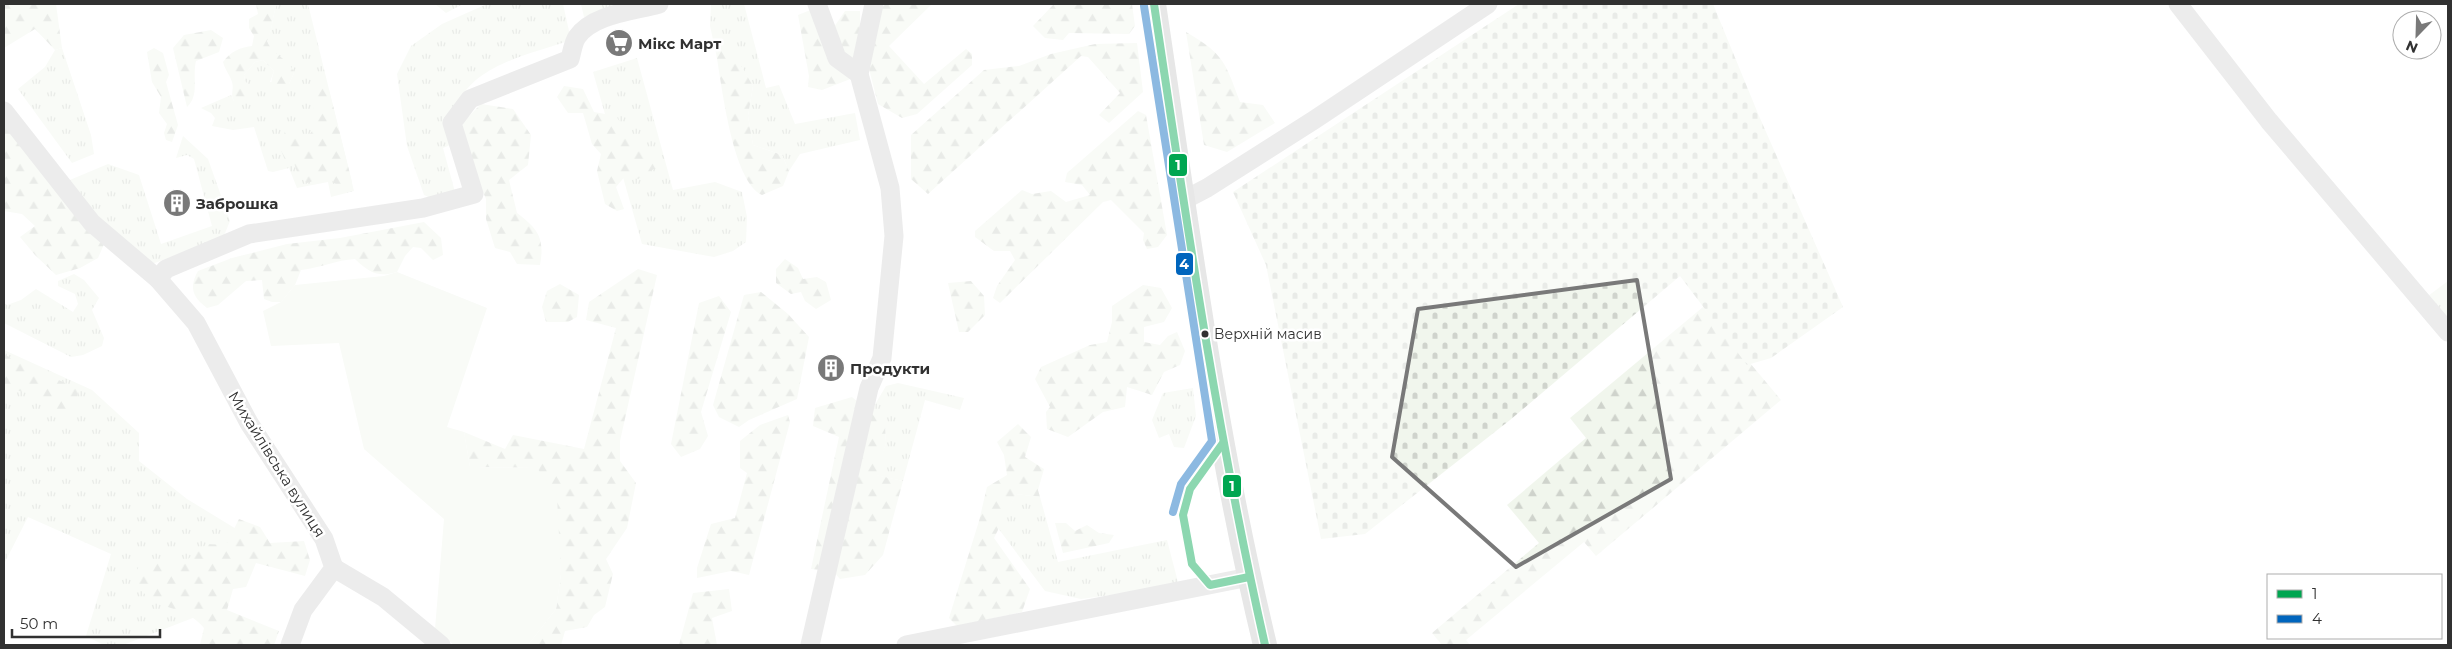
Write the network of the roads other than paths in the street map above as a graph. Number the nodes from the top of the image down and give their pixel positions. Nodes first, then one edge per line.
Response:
1 (659, 4) edge
2 (817, 4) edge
3 (874, 4) edge
4 (1154, 4) edge
5 (1488, 4) edge
6 (2178, 4) edge
7 (859, 74) junction
8 (4, 111) edge
9 (1184, 200) junction
10 (158, 279) junction
11 (2448, 332) edge
12 (334, 568) junction
13 (1249, 577) junction
14 (290, 645) edge
15 (442, 645) edge
16 (810, 645) edge
17 (906, 645) edge
18 (1265, 645) edge

1 - 10 street
2 - 7 street
3 - 7 street
4 - 9 main road
5 - 9 street
6 - 11 street
7 - 16 street
8 - 10 street, Михайлівська вулиця
9 - 13 main road
10 - 12 street, Михайлівська вулиця
12 - 14 street
12 - 15 street
13 - 17 street
13 - 18 main road

